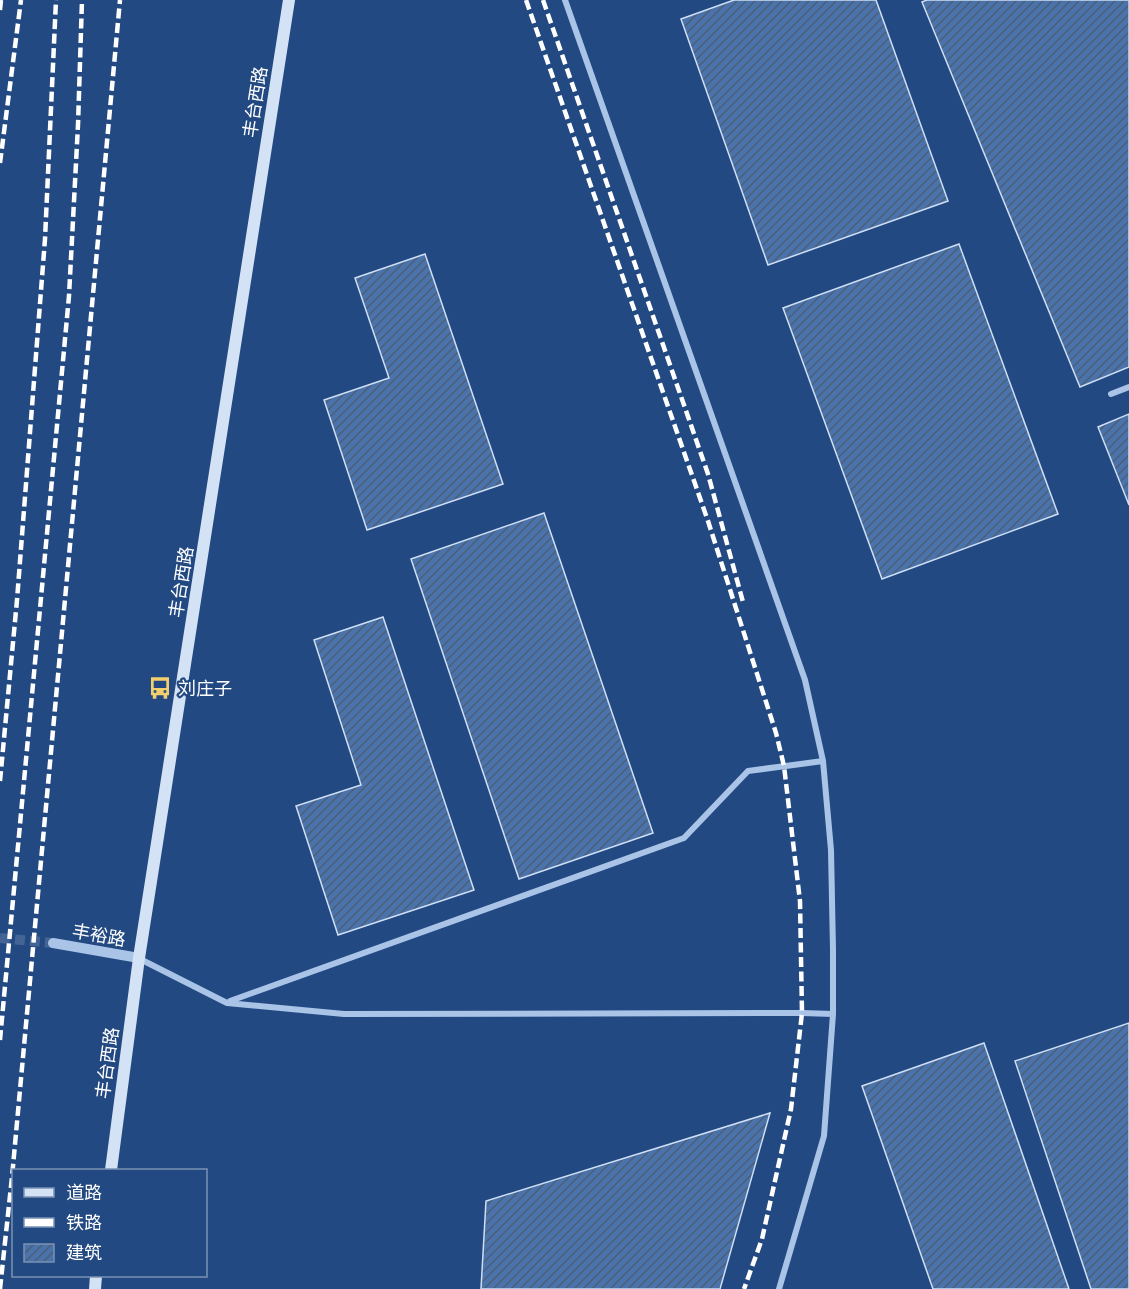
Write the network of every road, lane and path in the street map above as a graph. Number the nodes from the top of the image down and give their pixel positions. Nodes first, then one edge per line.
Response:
1 (289, 0) edge
2 (565, 0) edge
3 (1129, 387) edge
4 (1111, 394) dead end
5 (823, 761) junction
6 (53, 943) tunnel mouth
7 (139, 958) junction
8 (227, 1003) junction
9 (833, 1014) junction
10 (111, 1169) edge
11 (779, 1289) edge

1 - 7 main road, 丰台西路
2 - 5 street
3 - 4 street
5 - 8 street
5 - 9 street
6 - 7 street, 丰裕路
7 - 8 street
7 - 10 main road, 丰台西路
8 - 9 street
9 - 11 street

